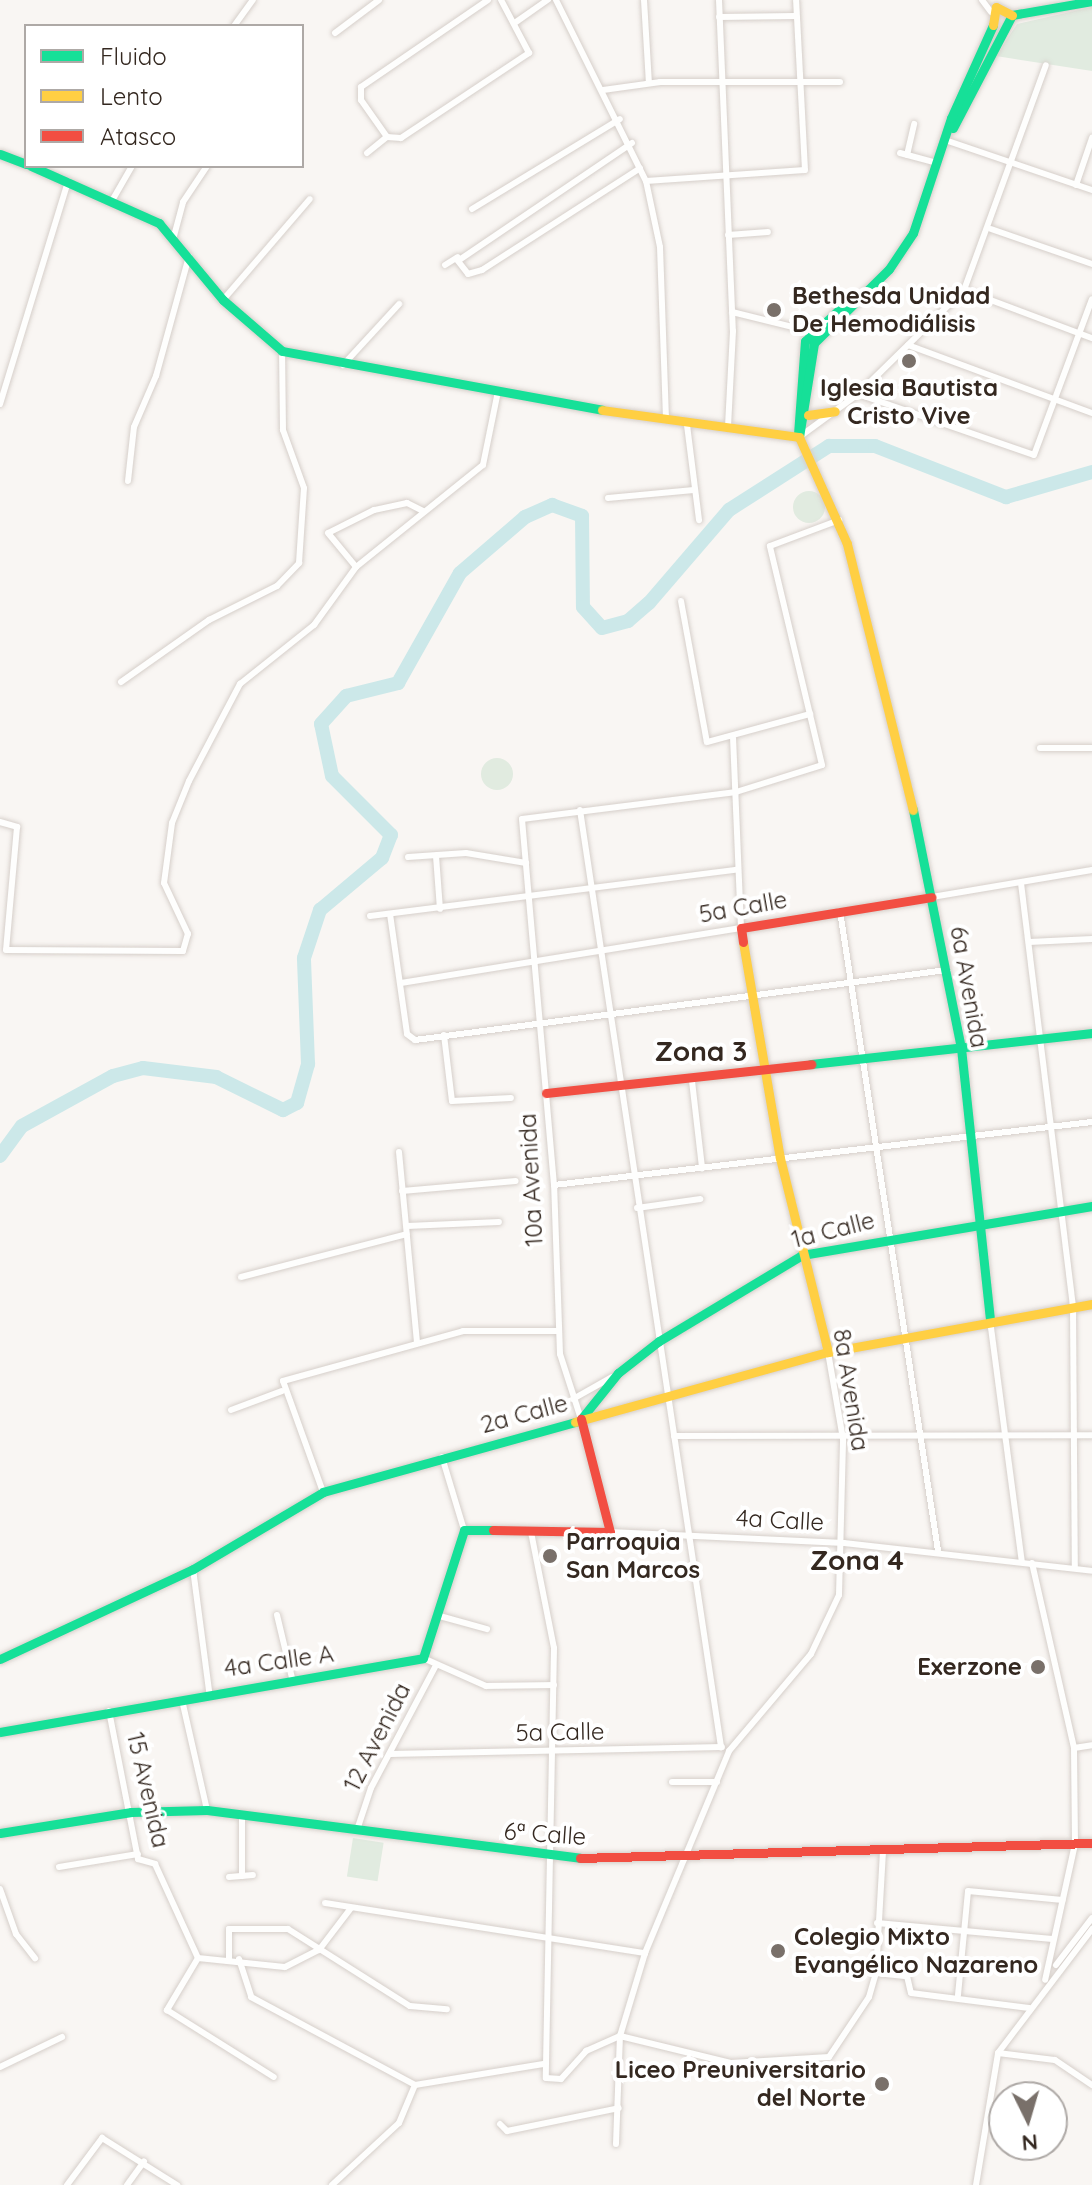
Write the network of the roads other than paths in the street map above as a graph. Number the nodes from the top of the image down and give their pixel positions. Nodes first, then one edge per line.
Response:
1 (253, 0) edge
2 (379, 0) edge
3 (488, 0) edge
4 (501, 0) edge
5 (548, 0) edge
6 (556, 0) edge
7 (644, 0) edge
8 (719, 0) edge
9 (796, 0) edge
10 (982, 0) edge
11 (1092, 1) edge
12 (995, 6) edge
13 (1012, 15) junction
14 (796, 16) junction
15 (719, 17) junction
16 (516, 22) junction
17 (235, 24) edge
18 (993, 25) junction
19 (1005, 27) junction
20 (335, 33) dead end
21 (1046, 65) dead end
22 (840, 82) dead end
23 (649, 83) junction
24 (724, 85) junction
25 (799, 87) junction
26 (603, 90) junction
27 (620, 119) junction
28 (914, 124) dead end
29 (953, 128) junction
30 (387, 137) junction
31 (1092, 138) edge
32 (948, 141) junction
33 (632, 143) junction
34 (367, 153) dead end
35 (0, 154) edge
36 (24, 163) edge
37 (940, 164) junction
38 (1013, 164) junction
39 (36, 168) edge
40 (131, 168) edge
41 (206, 168) edge
42 (640, 168) junction
43 (725, 174) junction
44 (68, 181) junction
45 (646, 181) junction
46 (1076, 185) junction
47 (1092, 190) edge
48 (113, 199) junction
49 (310, 199) dead end
50 (472, 209) dead end
51 (991, 229) junction
52 (768, 232) dead end
53 (728, 235) junction
54 (174, 236) junction
55 (189, 256) junction
56 (458, 257) junction
57 (1092, 264) edge
58 (445, 265) dead end
59 (964, 290) junction
60 (1092, 299) edge
61 (223, 300) junction
62 (399, 304) dead end
63 (732, 312) junction
64 (815, 331) junction
65 (1079, 334) junction
66 (1092, 338) edge
67 (908, 345) junction
68 (282, 351) junction
69 (343, 365) junction
70 (858, 394) junction
71 (497, 396) junction
72 (1056, 400) junction
73 (0, 404) edge
74 (835, 411) junction
75 (1092, 413) edge
76 (808, 415) junction
77 (666, 423) junction
78 (687, 425) junction
79 (728, 426) junction
80 (802, 441) junction
81 (128, 481) dead end
82 (694, 490) junction
83 (608, 498) dead end
84 (423, 511) junction
85 (699, 520) dead end
86 (839, 520) junction
87 (356, 567) junction
88 (681, 601) dead end
89 (121, 682) dead end
90 (810, 714) junction
91 (733, 738) junction
92 (1040, 748) dead end
93 (1092, 748) edge
94 (736, 792) junction
95 (580, 810) junction
96 (0, 822) edge
97 (436, 856) junction
98 (408, 857) dead end
99 (526, 863) junction
100 (735, 870) junction
101 (1092, 870) edge
102 (1021, 883) junction
103 (591, 889) junction
104 (932, 897) junction
105 (528, 900) junction
106 (440, 909) junction
107 (840, 911) junction
108 (390, 914) junction
109 (370, 916) dead end
110 (741, 928) junction
111 (1092, 939) edge
112 (1029, 942) junction
113 (599, 951) junction
114 (534, 960) junction
115 (947, 970) junction
116 (401, 983) junction
117 (850, 983) junction
118 (754, 997) junction
119 (609, 1019) junction
120 (540, 1026) junction
121 (1092, 1033) edge
122 (444, 1035) junction
123 (1037, 1039) junction
124 (961, 1048) junction
125 (861, 1060) junction
126 (767, 1070) junction
127 (692, 1081) junction
128 (620, 1088) junction
129 (546, 1093) junction
130 (511, 1098) dead end
131 (1092, 1122) edge
132 (1048, 1128) junction
133 (969, 1136) junction
134 (878, 1147) junction
135 (399, 1152) dead end
136 (780, 1158) junction
137 (702, 1168) junction
138 (632, 1177) junction
139 (516, 1181) dead end
140 (554, 1185) junction
141 (402, 1191) junction
142 (700, 1199) dead end
143 (1092, 1206) edge
144 (637, 1208) junction
145 (1059, 1210) junction
146 (977, 1221) junction
147 (499, 1222) dead end
148 (407, 1230) junction
149 (889, 1236) junction
150 (802, 1255) junction
151 (241, 1277) dead end
152 (1092, 1304) edge
153 (1073, 1307) junction
154 (990, 1320) junction
155 (558, 1331) junction
156 (908, 1335) junction
157 (659, 1341) junction
158 (417, 1343) junction
159 (828, 1352) junction
160 (618, 1373) junction
161 (282, 1391) junction
162 (667, 1395) junction
163 (573, 1399) junction
164 (231, 1410) dead end
165 (581, 1419) junction
166 (1077, 1435) junction
167 (1092, 1435) edge
168 (674, 1436) junction
169 (1005, 1436) junction
170 (924, 1437) junction
171 (843, 1439) junction
172 (442, 1457) junction
173 (323, 1492) junction
174 (464, 1530) junction
175 (531, 1532) junction
176 (610, 1532) junction
177 (690, 1535) junction
178 (844, 1543) junction
179 (938, 1551) junction
180 (1022, 1562) junction
181 (1032, 1563) junction
182 (1075, 1568) junction
183 (193, 1569) junction
184 (1092, 1571) edge
185 (277, 1615) dead end
186 (436, 1615) junction
187 (487, 1629) dead end
188 (423, 1658) junction
189 (0, 1659) edge
190 (436, 1665) junction
191 (293, 1682) junction
192 (554, 1685) junction
193 (209, 1691) junction
194 (181, 1697) junction
195 (109, 1710) junction
196 (3, 1732) edge
197 (1092, 1745) edge
198 (721, 1747) junction
199 (1074, 1748) junction
200 (729, 1751) junction
201 (554, 1753) junction
202 (390, 1754) junction
203 (672, 1782) dead end
204 (717, 1782) junction
205 (207, 1810) junction
206 (131, 1812) junction
207 (242, 1814) junction
208 (357, 1830) junction
209 (0, 1833) edge
210 (1092, 1843) edge
211 (1075, 1844) junction
212 (883, 1852) junction
213 (138, 1854) junction
214 (687, 1855) junction
215 (548, 1859) junction
216 (59, 1867) dead end
217 (253, 1875) dead end
218 (242, 1876) junction
219 (229, 1877) dead end
220 (0, 1889) edge
221 (1063, 1900) junction
222 (325, 1903) dead end
223 (351, 1908) junction
224 (1092, 1918) edge
225 (877, 1923) junction
226 (966, 1929) junction
227 (1092, 1929) edge
228 (547, 1934) junction
229 (1052, 1939) junction
230 (319, 1950) junction
231 (645, 1953) junction
232 (35, 1958) dead end
233 (198, 1958) junction
234 (229, 1958) junction
235 (239, 1959) junction
236 (876, 1973) junction
237 (1045, 1980) junction
238 (958, 1995) junction
239 (1037, 1995) junction
240 (1029, 2008) junction
241 (447, 2009) dead end
242 (620, 2036) junction
243 (62, 2037) dead end
244 (998, 2053) junction
245 (0, 2067) edge
246 (543, 2068) junction
247 (274, 2077) dead end
248 (415, 2085) junction
249 (1092, 2085) edge
250 (619, 2108) junction
251 (500, 2124) dead end
252 (616, 2144) dead end
253 (144, 2162) junction
254 (67, 2185) edge
255 (127, 2185) edge
256 (177, 2185) edge
257 (332, 2185) edge
258 (976, 2185) edge

1 - 17 street
2 - 20 street
3 - 30 street
4 - 16 street
5 - 16 street
6 - 26 street
7 - 23 street
8 - 15 street
9 - 14 street
10 - 12 street
11 - 13 main road
12 - 13 main road
12 - 18 main road
13 - 19 main road
14 - 15 street
14 - 25 street
15 - 24 street
16 - 30 street
18 - 19 main road
18 - 29 main road
19 - 29 main road
21 - 38 street
22 - 25 street
23 - 24 street
23 - 26 street
24 - 25 street
24 - 43 street
25 - 43 street
26 - 27 street
27 - 33 street
27 - 50 street
28 - 37 street
29 - 32 main road
30 - 34 street
31 - 46 street
32 - 37 main road
32 - 38 street
33 - 42 street
33 - 56 street
35 - 36 main road
37 - 64 main road
38 - 46 street
38 - 51 street
39 - 44 main road
40 - 48 street
41 - 54 street
42 - 45 street
42 - 56 street
43 - 45 street
43 - 53 street
44 - 48 main road
44 - 73 street
45 - 77 street
46 - 47 street
48 - 54 main road
49 - 61 street
51 - 57 street
51 - 59 street
52 - 53 street
53 - 63 street
54 - 55 main road
55 - 61 main road
55 - 81 street
56 - 58 street
59 - 65 street
59 - 67 street
60 - 65 street
61 - 68 main road
62 - 69 street
63 - 64 street
63 - 79 street
64 - 76 main road
64 - 80 main road
65 - 66 street
65 - 72 street
67 - 70 street
67 - 72 street
68 - 69 main road
68 - 89 street
69 - 71 main road
70 - 72 street
70 - 74 street
71 - 77 main road
71 - 84 street
72 - 75 street
74 - 76 main road
74 - 80 street
76 - 80 main road
77 - 78 main road
78 - 79 main road
78 - 82 street
79 - 80 main road
80 - 86 main road, 6a Avenida
82 - 83 street
82 - 85 street
84 - 87 street
84 - 87 street
86 - 90 street
86 - 104 main road, 6a Avenida
87 - 96 street
88 - 91 street
90 - 91 street
90 - 94 street
91 - 94 street, 8a Avenida
92 - 93 street
94 - 95 street
94 - 100 street, 8a Avenida
95 - 99 street, 10a Avenida
95 - 103 street
97 - 98 street
97 - 99 street
97 - 106 street
99 - 105 street, 10a Avenida
100 - 103 street
100 - 110 street, 8a Avenida
101 - 102 street, 5a Calle
102 - 104 street, 5a Calle
102 - 112 street
103 - 105 street
103 - 113 street
104 - 107 main road, 5a Calle
104 - 115 main road, 6a Avenida
105 - 106 street
105 - 114 street, 10a Avenida
106 - 108 street
107 - 110 main road, 5a Calle
107 - 117 street
108 - 109 street
108 - 116 street
110 - 113 street, 5a Calle
110 - 118 main road, 8a Avenida
111 - 112 street
112 - 123 street
113 - 114 street, 5a Calle
113 - 119 street
114 - 116 street, 5a Calle
114 - 120 street, 10a Avenida
115 - 117 street
115 - 124 main road, 6a Avenida
116 - 122 street
117 - 118 street
117 - 125 street
118 - 119 street
118 - 126 main road, 8a Avenida
119 - 120 street
119 - 128 street
120 - 122 street
120 - 129 street, 10a Avenida
121 - 123 main road
122 - 130 street
123 - 124 main road
123 - 132 street
124 - 125 main road
124 - 133 main road, 6a Avenida
125 - 126 main road
125 - 134 street
126 - 127 main road
126 - 136 main road, 8a Avenida
127 - 128 main road
127 - 137 street
128 - 129 main road
128 - 138 street
129 - 140 street, 10a Avenida
131 - 132 street
132 - 133 street
132 - 145 street
133 - 134 street
133 - 146 main road, 6a Avenida
134 - 136 street
134 - 149 street
135 - 141 street
136 - 137 street
136 - 150 main road, 8a Avenida
137 - 138 street
138 - 140 street
138 - 144 street
139 - 141 street
140 - 155 street, 10a Avenida
141 - 148 street
142 - 144 street
143 - 145 main road, 1a Calle
144 - 157 street
145 - 146 main road, 1a Calle
145 - 153 street
146 - 149 main road, 1a Calle
146 - 154 main road, 6a Avenida
147 - 148 street
148 - 151 street
148 - 158 street
149 - 150 main road, 1a Calle
149 - 156 street
150 - 157 main road, 1a Calle
150 - 159 main road, 8a Avenida
152 - 153 main road, 2a Calle
153 - 154 main road, 2a Calle
153 - 166 street
154 - 156 main road, 2a Calle
154 - 169 street, 6a Avenida
155 - 158 street
155 - 163 street, 10a Avenida
156 - 159 main road, 2a Calle
156 - 170 street
157 - 160 main road, 1a Calle
157 - 162 street
158 - 161 street
159 - 162 main road, 2a Calle
159 - 171 street, 8a Avenida
160 - 163 street, 1a Calle
160 - 165 main road
161 - 164 street
161 - 173 street
162 - 165 main road, 2a Calle
162 - 168 street
163 - 165 street, 10a Avenida
165 - 172 main road, 2a Calle
165 - 176 main road, 10a Avenida
166 - 167 street
166 - 169 street
166 - 182 street
168 - 171 street
168 - 177 street
169 - 170 street
169 - 180 street, 6a Avenida
170 - 171 street
170 - 179 street
171 - 178 street, 8a Avenida
172 - 173 main road, 2a Calle
172 - 174 street
173 - 183 main road, 2a Calle
174 - 175 main road, 4a Calle
174 - 186 main road, 12 Avenida
175 - 176 main road, 4a Calle
175 - 192 street
176 - 177 street, 4a Calle
177 - 178 street, 4a Calle
177 - 198 street
178 - 179 street, 4a Calle
178 - 200 street, 8a Avenida
179 - 180 street, 4a Calle
180 - 181 street, 4a Calle
181 - 182 street, 4a Calle
181 - 199 street
182 - 184 street, 4a Calle
183 - 189 main road, 2a Calle
183 - 193 street
185 - 191 street
186 - 187 street
186 - 188 main road, 12 Avenida
188 - 190 street
188 - 191 main road, 4a Calle A
190 - 192 street
190 - 202 street, 12 Avenida
191 - 193 main road, 4a Calle A
192 - 201 street
193 - 194 main road, 4a Calle A
194 - 195 main road, 4a Calle A
194 - 205 street
195 - 196 main road, 4a Calle A
195 - 206 street, 15 Avenida
197 - 199 street
198 - 200 street, 5a Calle
198 - 201 street, 5a Calle
199 - 211 street
200 - 204 street, 8a Avenida
201 - 202 street, 5a Calle
201 - 215 street
202 - 208 street, 12 Avenida
203 - 204 street
204 - 214 street, 8a Avenida
205 - 206 main road, 6ª Calle
205 - 207 main road, 6ª Calle
206 - 209 main road, 6ª Calle
206 - 213 street, 15 Avenida
207 - 208 main road, 6ª Calle
207 - 218 street
208 - 215 main road, 6ª Calle
210 - 211 main road, 6ª Calle
211 - 212 main road, 6ª Calle
211 - 221 street
212 - 214 main road, 6ª Calle
212 - 225 street
213 - 216 street
213 - 233 street, 15 Avenida
214 - 215 main road, 6ª Calle
214 - 231 street, 8a Avenida
215 - 228 street
217 - 218 street
218 - 219 street
220 - 232 street
221 - 226 street
221 - 229 street
222 - 223 street
223 - 228 street
223 - 230 street
224 - 237 street
225 - 226 street
225 - 236 street
226 - 229 street
226 - 238 street
227 - 239 street
228 - 231 street
228 - 246 street
229 - 237 street
230 - 234 street
230 - 235 street
230 - 241 street
231 - 242 street, 8a Avenida
233 - 234 street
233 - 247 street
234 - 235 street
235 - 248 street
236 - 238 street
236 - 242 street
237 - 239 street
238 - 240 street
239 - 240 street
240 - 244 street
242 - 246 street
242 - 250 street, 8a Avenida
243 - 245 street
244 - 249 street
244 - 258 street
246 - 248 street
248 - 257 street
250 - 251 street
250 - 252 street, 8a Avenida
253 - 254 street
253 - 255 street
253 - 256 street

